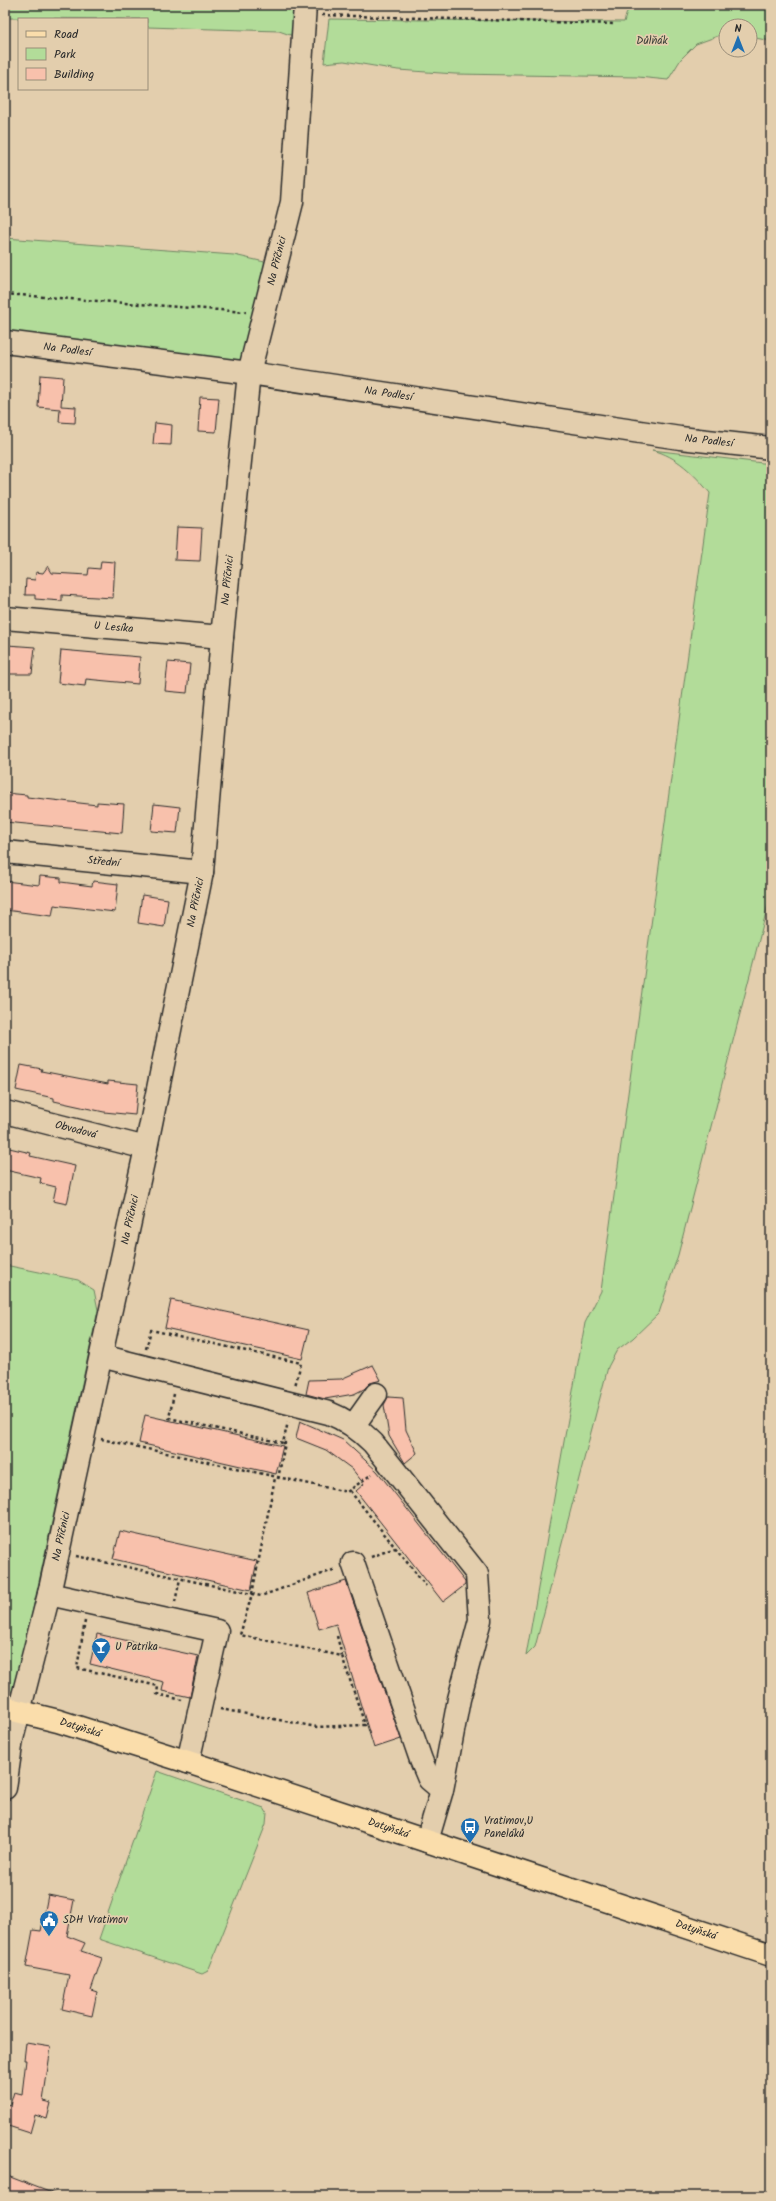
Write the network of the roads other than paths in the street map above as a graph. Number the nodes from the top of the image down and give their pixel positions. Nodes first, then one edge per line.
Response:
1 (304, 10) edge
2 (5, 342) edge
3 (250, 372) junction
4 (771, 448) edge
5 (5, 618) edge
6 (222, 637) junction
7 (5, 852) edge
8 (202, 872) junction
9 (5, 1112) edge
10 (146, 1148) junction
11 (100, 1356) junction
12 (376, 1394) dead end
13 (354, 1425) junction
14 (353, 1563) road end
15 (49, 1594) junction
16 (13, 1710) edge
17 (188, 1762) junction
18 (5, 1788) edge
19 (442, 1790) junction
20 (427, 1841) junction
21 (771, 1955) edge

1 - 3 street, Na Příčnici
2 - 3 street, Na Podlesí
3 - 4 street, Na Podlesí
3 - 6 street, Na Příčnici
5 - 6 street, U Lesíka
6 - 8 street, Na Příčnici
7 - 8 street, Střední
8 - 10 street, Na Příčnici
9 - 10 street, Obvodová
10 - 11 street, Na Příčnici
11 - 13 street
11 - 15 street, Na Příčnici
12 - 13 street
13 - 19 street
14 - 19 street
15 - 16 street, Na Příčnici
15 - 17 street
16 - 17 main road, Datyňská
16 - 18 street, Na Příčnici
17 - 20 main road, Datyňská
19 - 20 street
20 - 21 main road, Datyňská

